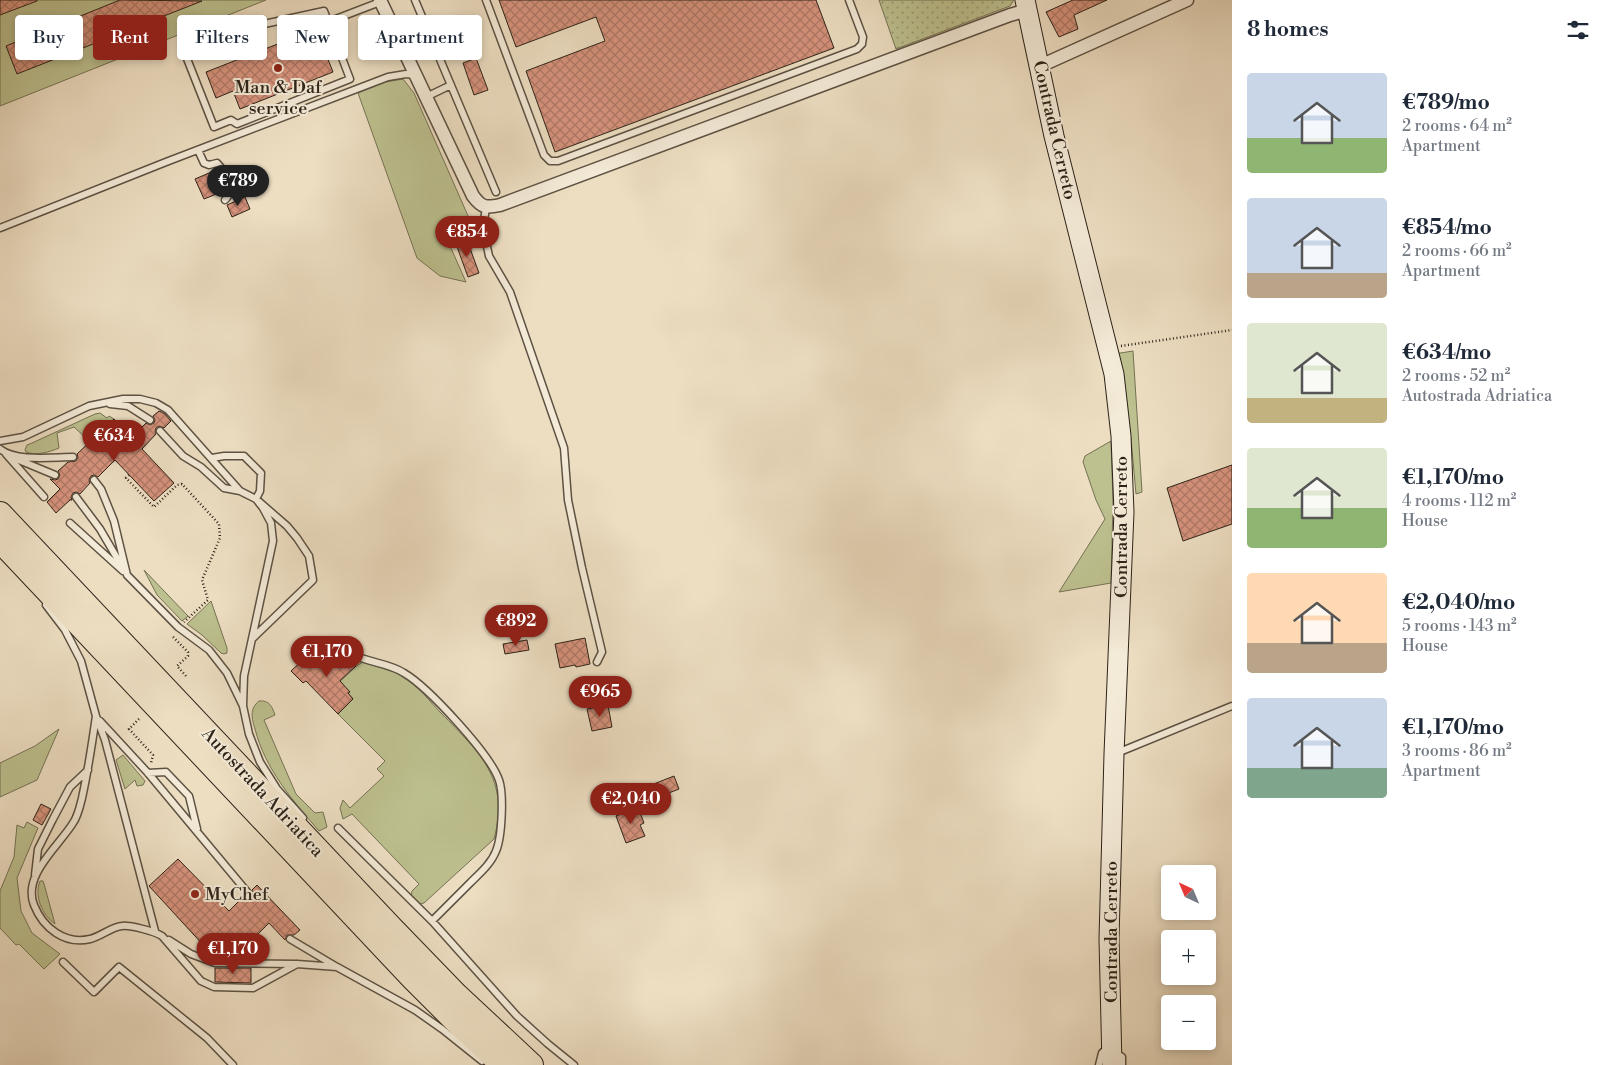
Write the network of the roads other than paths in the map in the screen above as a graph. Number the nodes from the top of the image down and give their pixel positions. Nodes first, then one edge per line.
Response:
1 (415, 0) edge
2 (486, 0) edge
3 (849, 0) edge
4 (1187, 0) edge
5 (380, 1) edge
6 (1026, 5) edge
7 (345, 15) edge
8 (328, 22) joint
9 (1040, 66) junction
10 (415, 75) junction
11 (451, 85) junction
12 (426, 97) junction
13 (198, 150) junction
14 (496, 192) dead end
15 (225, 200) dead end
16 (486, 207) junction
17 (0, 228) edge
18 (106, 403) junction
19 (150, 420) dead end
20 (160, 431) dead end
21 (0, 441) edge
22 (0, 449) edge
23 (6, 454) junction
24 (73, 457) dead end
25 (212, 458) junction
26 (55, 475) dead end
27 (94, 480) dead end
28 (240, 491) junction
29 (44, 497) dead end
30 (76, 497) dead end
31 (256, 498) junction
32 (0, 514) edge
33 (70, 523) dead end
34 (0, 540) edge
35 (128, 575) junction
36 (43, 602) dead end
37 (252, 638) junction
38 (332, 641) dead end
39 (597, 662) dead end
40 (243, 706) junction
41 (1232, 706) edge
42 (96, 716) junction
43 (1114, 754) junction
44 (88, 770) junction
45 (148, 773) junction
46 (310, 825) dead end
47 (338, 828) dead end
48 (198, 833) junction
49 (34, 877) junction
50 (248, 894) dead end
51 (432, 921) junction
52 (155, 931) junction
53 (162, 936) junction
54 (290, 939) dead end
55 (63, 962) dead end
56 (297, 964) junction
57 (337, 967) junction
58 (1115, 1056) edge
59 (233, 1065) edge
60 (486, 1065) edge
61 (503, 1065) edge
62 (531, 1065) edge
63 (574, 1065) edge
64 (1099, 1065) edge

1 - 11 lane
2 - 3 lane
4 - 9 street
5 - 7 lane
5 - 10 street
6 - 9 main road, Contrada Cerreto
6 - 16 street
8 - 8 lane
9 - 43 main road, Contrada Cerreto
10 - 12 street
10 - 13 lane
11 - 12 lane
11 - 14 lane
12 - 16 street
13 - 15 lane
13 - 17 lane
16 - 39 lane
18 - 19 lane
18 - 21 lane
18 - 25 lane
20 - 28 lane
22 - 23 lane
23 - 24 lane
23 - 26 lane
23 - 29 lane
25 - 28 lane
25 - 31 lane
27 - 35 lane
28 - 31 lane
30 - 35 lane
31 - 37 lane
31 - 37 lane
32 - 62 highway, Autostrada Adriatica
33 - 35 lane
34 - 61 highway, Autostrada Adriatica
35 - 40 lane
36 - 42 lane
37 - 40 lane
38 - 51 lane
40 - 46 lane
41 - 43 lane
42 - 44 lane
42 - 45 lane
42 - 52 lane
43 - 58 main road, Contrada Cerreto
44 - 49 lane
44 - 49 lane
45 - 48 lane
45 - 48 lane
47 - 51 lane
48 - 50 lane
49 - 52 lane
51 - 63 lane
52 - 53 lane
53 - 56 lane
53 - 56 lane
54 - 57 lane
55 - 59 lane
56 - 57 lane
57 - 60 lane
58 - 64 lane

